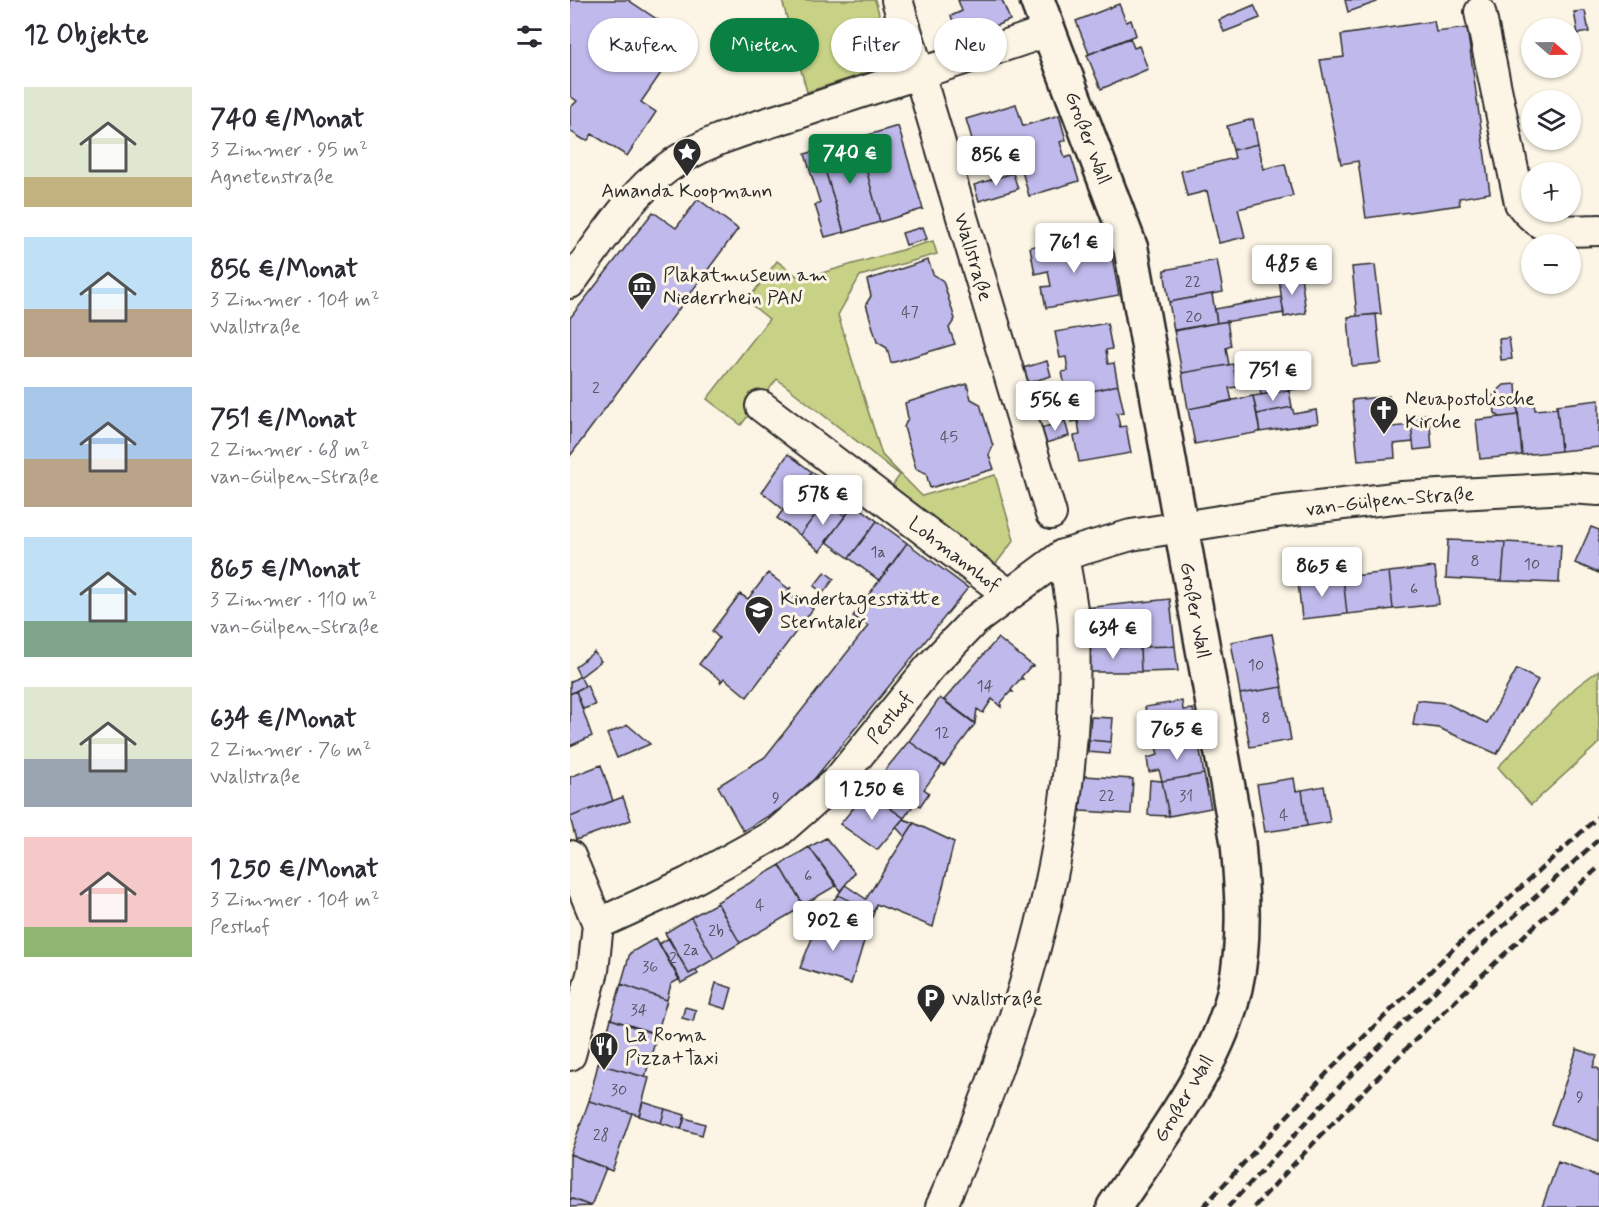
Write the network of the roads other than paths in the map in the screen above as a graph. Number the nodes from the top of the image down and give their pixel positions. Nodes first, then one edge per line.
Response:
1 (897, 0) edge
2 (1037, 0) edge
3 (1480, 12) dead end
4 (1048, 31) junction
5 (920, 75) junction
6 (1599, 230) edge
7 (570, 283) edge
8 (761, 406) dead end
9 (1599, 490) edge
10 (1051, 514) dead end
11 (1182, 525) junction
12 (1063, 555) junction
13 (1008, 594) junction
14 (570, 856) edge
15 (598, 924) junction
16 (570, 1055) edge
17 (941, 1207) edge
18 (1114, 1207) edge

1 - 5 street, Wallstraße
2 - 4 main road, Großer Wall
3 - 6 street
4 - 5 street
4 - 11 main road, Großer Wall
5 - 7 street
5 - 10 street, Wallstraße
8 - 13 street, Lohmannhof
9 - 11 street, van-Gülpen-Straße
11 - 12 street, Pesthof
11 - 18 main road, Großer Wall
12 - 13 street, Pesthof
12 - 17 street
13 - 15 street, Pesthof
14 - 15 street
15 - 16 street

